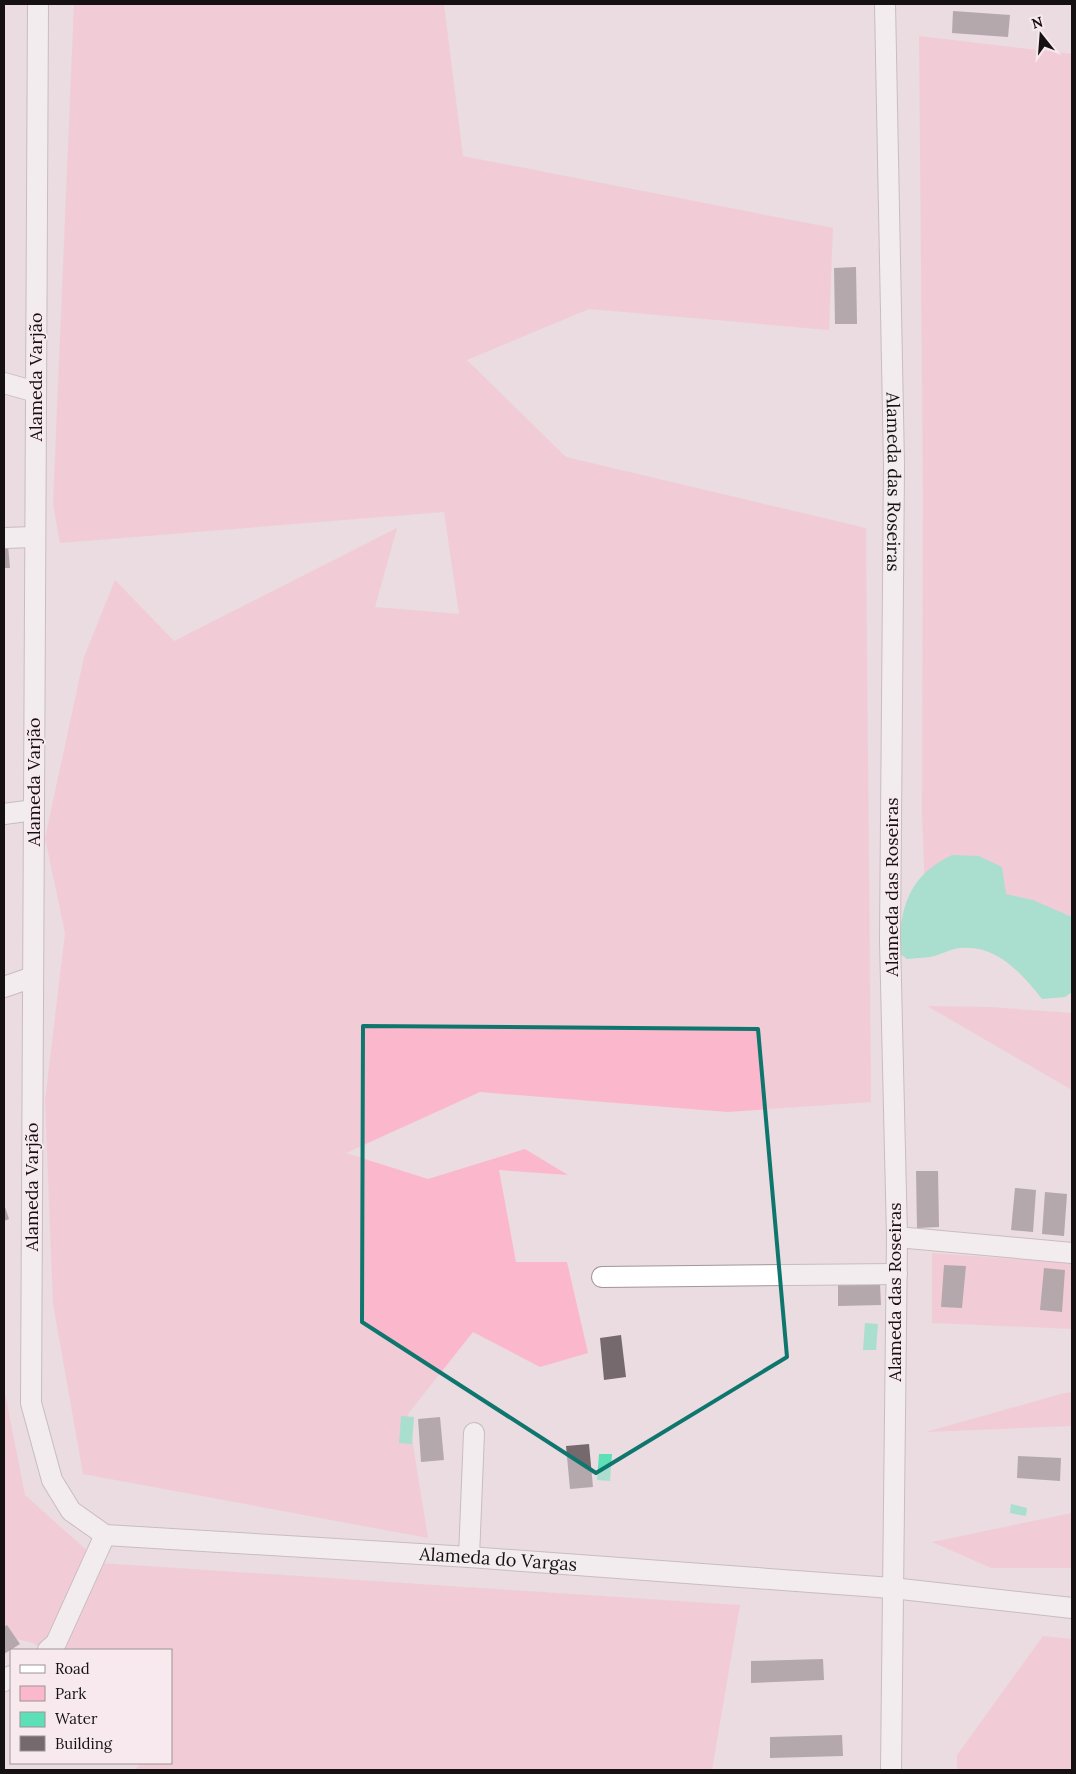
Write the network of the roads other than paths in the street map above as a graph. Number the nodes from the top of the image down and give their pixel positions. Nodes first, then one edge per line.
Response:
1 (38, 4) edge
2 (885, 4) edge
3 (4, 383) edge
4 (36, 392) junction
5 (35, 536) junction
6 (4, 538) edge
7 (34, 810) junction
8 (4, 814) edge
9 (33, 977) junction
10 (4, 987) edge
11 (897, 1237) junction
12 (1072, 1253) edge
13 (897, 1274) junction
14 (602, 1277) dead end
15 (474, 1433) dead end
16 (105, 1535) junction
17 (469, 1557) junction
18 (892, 1588) junction
19 (1072, 1608) edge
20 (49, 1649) edge
21 (892, 1770) edge

1 - 4 street, Alameda Varjão
2 - 11 street, Alameda das Roseiras
3 - 4 street
4 - 5 street, Alameda Varjão
5 - 6 street
5 - 7 street, Alameda Varjão
7 - 8 street
7 - 9 street, Alameda Varjão
9 - 10 street
9 - 16 street, Alameda Varjão
11 - 12 street
11 - 13 street, Alameda das Roseiras
13 - 14 street
13 - 18 street, Alameda das Roseiras
15 - 17 street
16 - 17 street, Alameda do Vargas
16 - 20 street
17 - 18 street, Alameda do Vargas
18 - 19 street, Alameda do Vargas
18 - 21 street, Alameda das Roseiras

